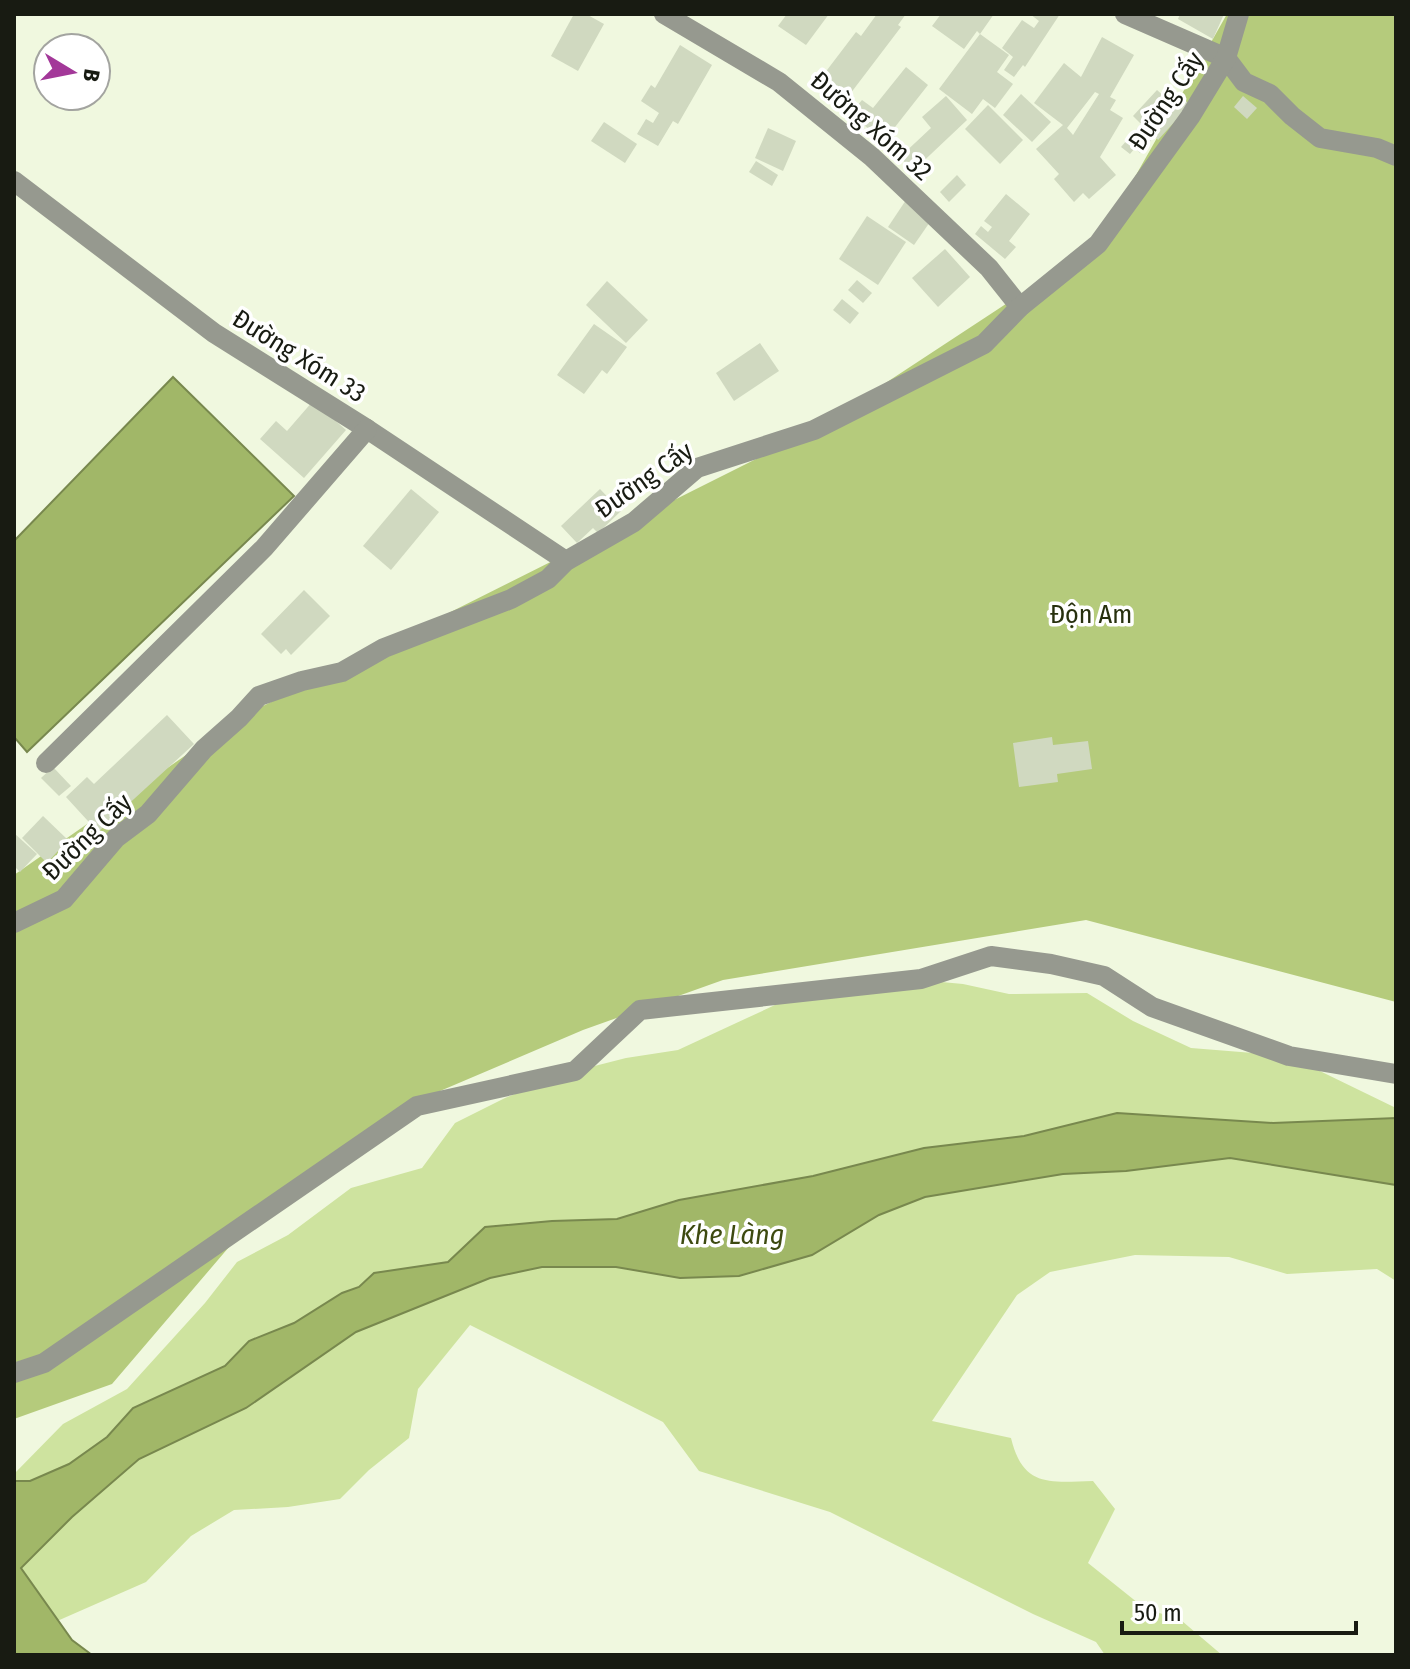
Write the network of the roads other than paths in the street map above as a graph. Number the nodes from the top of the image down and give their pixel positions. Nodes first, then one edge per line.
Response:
1 (664, 14) edge
2 (1125, 14) edge
3 (1239, 14) edge
4 (1226, 58) junction
5 (1396, 156) edge
6 (14, 181) edge
7 (1020, 307) junction
8 (367, 429) junction
9 (566, 561) junction
10 (46, 763) dead end
11 (14, 923) edge
12 (1396, 1074) edge
13 (14, 1373) edge

1 - 7 street, Đường Xóm 32
2 - 4 street
3 - 4 street, Đường Cấy
4 - 5 street
4 - 7 street, Đường Cấy
6 - 8 street, Đường Xóm 33
7 - 9 street, Đường Cấy
8 - 9 street, Đường Xóm 33
8 - 10 street
9 - 11 street, Đường Cấy
12 - 13 street

